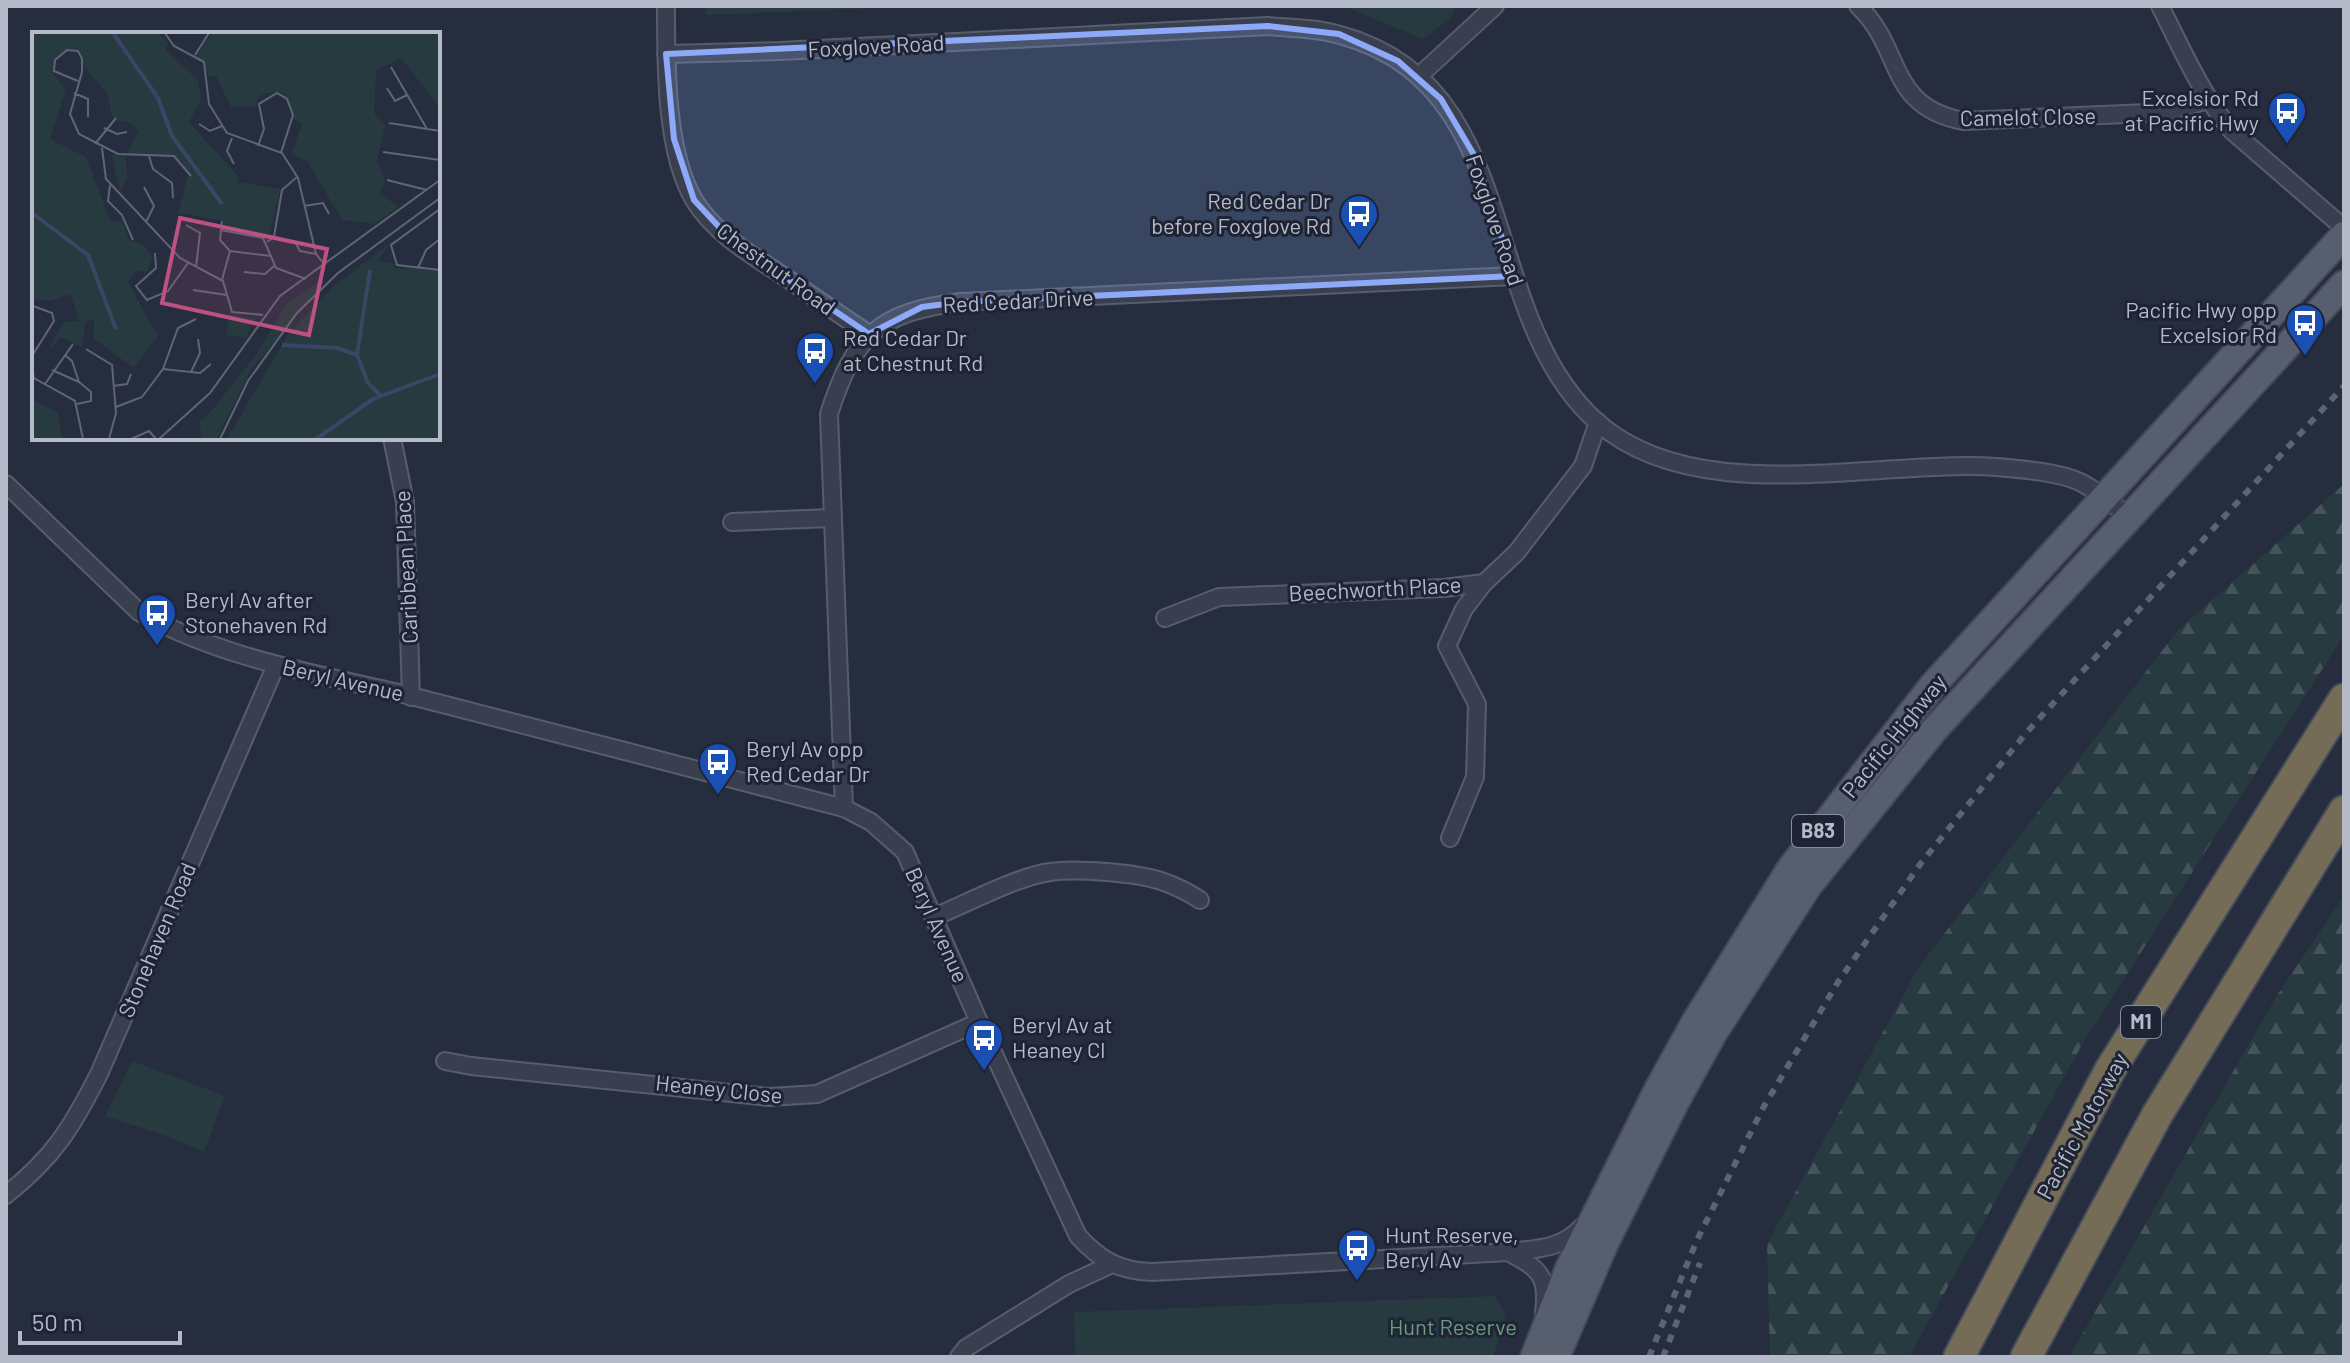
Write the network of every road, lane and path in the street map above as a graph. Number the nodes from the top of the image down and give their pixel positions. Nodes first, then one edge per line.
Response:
1 (666, 6) edge
2 (1495, 6) edge
3 (1858, 6) edge
4 (2160, 6) edge
5 (666, 54) junction
6 (1419, 76) junction
7 (2208, 100) junction
8 (2344, 228) edge
9 (2344, 235) edge
10 (1514, 276) junction
11 (2344, 284) edge
12 (869, 334) junction
13 (1598, 422) junction
14 (392, 440) edge
15 (6, 484) edge
16 (2103, 497) junction
17 (2129, 517) junction
18 (831, 518) junction
19 (732, 522) dead end
20 (1484, 583) junction
21 (1165, 618) dead end
22 (276, 665) junction
23 (411, 697) junction
24 (2344, 699) edge
25 (844, 808) junction
26 (2344, 811) edge
27 (1450, 838) dead end
28 (1200, 900) dead end
29 (934, 917) junction
30 (979, 1022) junction
31 (445, 1061) dead end
32 (6, 1195) edge
33 (1597, 1210) junction
34 (1508, 1252) junction
35 (1110, 1265) junction
36 (1544, 1351) edge
37 (959, 1357) edge
38 (1959, 1357) edge
39 (2026, 1357) edge

1 - 5 street, Chestnut Road
2 - 6 street
3 - 7 street, Camelot Close
4 - 7 street
5 - 6 street, Foxglove Road
5 - 12 street, Chestnut Road
6 - 10 street, Foxglove Road
7 - 8 street
9 - 16 main road, Pacific Highway / B83
10 - 12 street, Red Cedar Drive
10 - 13 street, Foxglove Road
11 - 17 main road, Pacific Highway / B83
12 - 18 street, Red Cedar Drive
13 - 16 street, Foxglove Road
13 - 20 street, Beechworth Place
14 - 23 street, Caribbean Place
15 - 22 street, Beryl Avenue
16 - 17 street, Foxglove Road
16 - 33 main road, Pacific Highway / B83
17 - 36 main road, Pacific Highway / B83
18 - 19 street
18 - 25 street, Red Cedar Drive
20 - 21 street, Beechworth Place
20 - 27 street
22 - 23 street, Beryl Avenue
22 - 32 street, Stonehaven Road
23 - 25 street, Beryl Avenue
24 - 38 highway, Pacific Motorway / M1
25 - 29 street, Beryl Avenue
26 - 39 highway
28 - 29 street
29 - 30 street, Beryl Avenue
30 - 31 street, Heaney Close
30 - 35 street, Beryl Avenue
33 - 34 street
33 - 36 main road, Pacific Highway / B83
34 - 35 street
34 - 36 street
35 - 37 street

